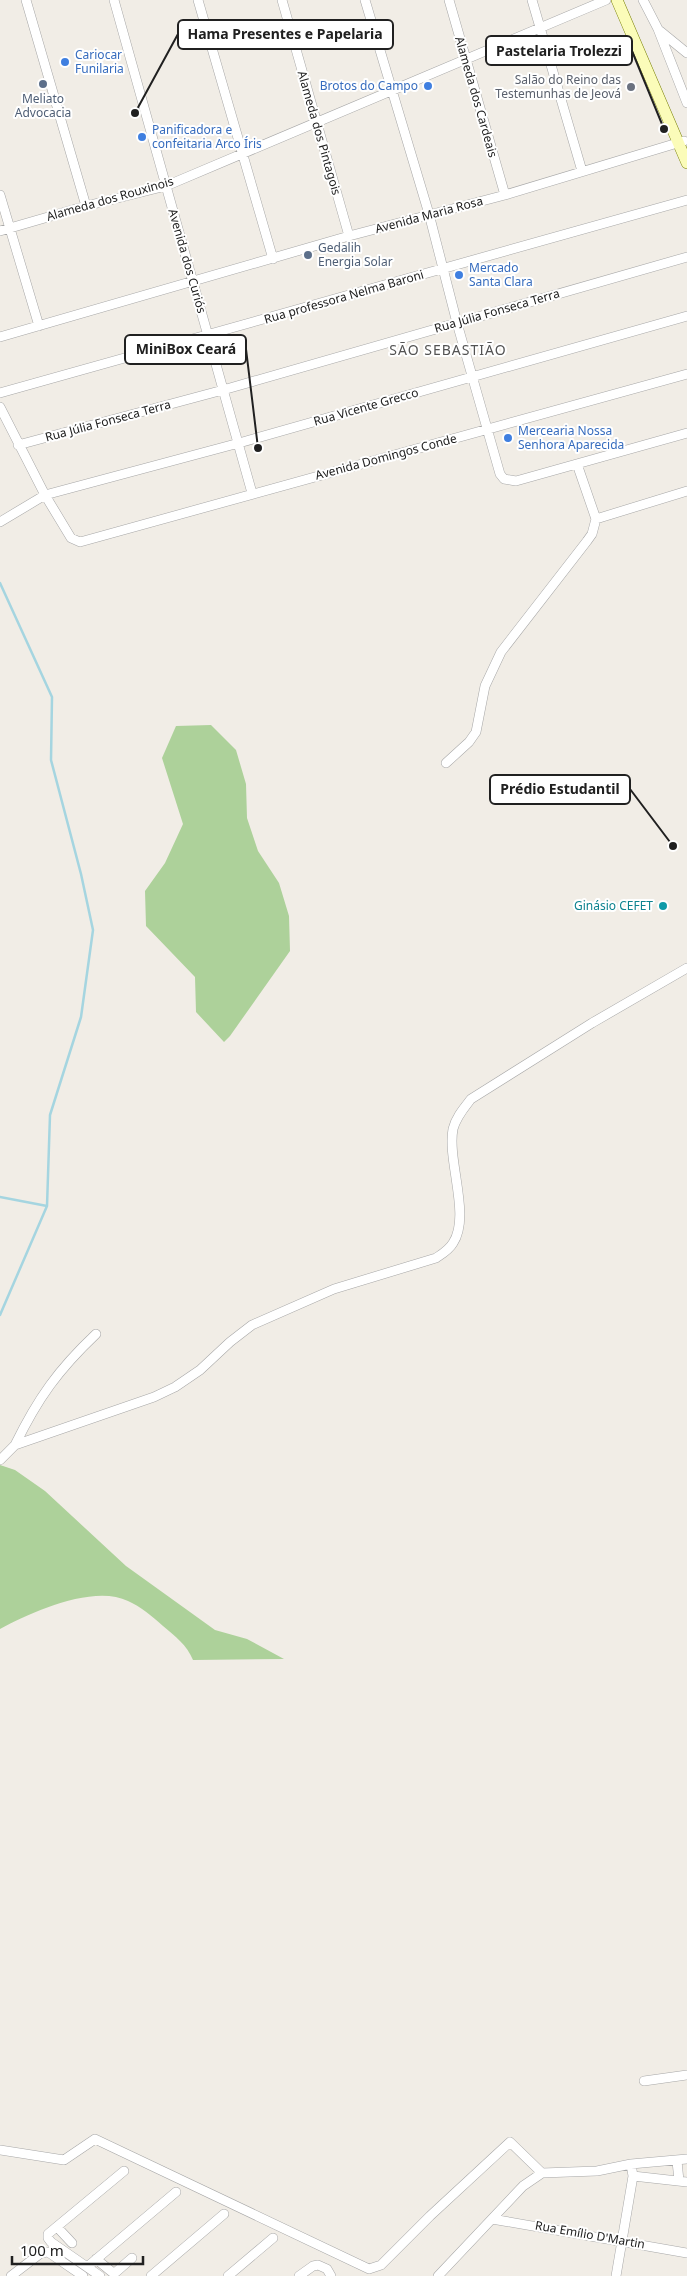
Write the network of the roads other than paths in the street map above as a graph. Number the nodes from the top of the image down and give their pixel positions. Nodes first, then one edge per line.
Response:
1 (26, 0) edge
2 (114, 0) edge
3 (198, 0) edge
4 (282, 0) edge
5 (365, 0) edge
6 (449, 0) edge
7 (532, 0) edge
8 (606, 0) edge
9 (617, 0) edge
10 (625, 0) edge
11 (643, 0) edge
12 (540, 28) junction
13 (658, 29) junction
14 (687, 53) edge
15 (465, 60) junction
16 (390, 90) junction
17 (687, 103) edge
18 (315, 122) junction
19 (683, 144) edge
20 (241, 153) junction
21 (687, 163) edge
22 (582, 171) junction
23 (166, 186) junction
24 (0, 195) edge
25 (505, 195) junction
26 (687, 200) edge
27 (86, 206) junction
28 (429, 214) junction
29 (10, 228) junction
30 (0, 231) edge
31 (349, 236) junction
32 (687, 256) edge
33 (273, 258) junction
34 (443, 269) junction
35 (192, 282) junction
36 (687, 316) edge
37 (456, 323) junction
38 (39, 326) junction
39 (208, 335) junction
40 (0, 337) edge
41 (687, 374) edge
42 (473, 376) junction
43 (223, 390) junction
44 (0, 393) edge
45 (0, 407) edge
46 (488, 430) junction
47 (687, 433) edge
48 (238, 443) junction
49 (18, 445) junction
50 (577, 464) junction
51 (687, 491) edge
52 (252, 493) junction
53 (45, 495) junction
54 (596, 518) junction
55 (0, 522) edge
56 (446, 763) dead end
57 (687, 968) edge
58 (96, 1334) dead end
59 (15, 1445) junction
60 (0, 1460) edge
61 (686, 2072) edge
62 (644, 2081) dead end
63 (0, 2150) edge
64 (687, 2159) edge
65 (677, 2161) junction
66 (631, 2164) junction
67 (124, 2171) dead end
68 (542, 2173) junction
69 (632, 2176) junction
70 (683, 2181) edge
71 (176, 2192) dead end
72 (224, 2214) dead end
73 (492, 2219) junction
74 (57, 2227) junction
75 (273, 2238) dead end
76 (622, 2240) junction
77 (72, 2243) dead end
78 (687, 2253) edge
79 (132, 2258) dead end
80 (96, 2259) junction
81 (87, 2267) junction
82 (11, 2276) edge
83 (83, 2276) edge
84 (100, 2276) edge
85 (151, 2276) edge
86 (228, 2276) edge
87 (299, 2276) edge
88 (331, 2276) edge
89 (438, 2276) edge
90 (616, 2276) edge

1 - 27 street
2 - 23 street, Avenida dos Curiós
3 - 20 street
4 - 18 street, Alameda dos Pintagois
5 - 16 street
6 - 15 street, Alameda dos Cardeais
7 - 12 street
8 - 12 street, Alameda dos Rouxinois
9 - 19 main road
10 - 19 main road
11 - 13 street
12 - 15 street, Alameda dos Rouxinois
12 - 22 street
13 - 14 street
13 - 17 street
15 - 16 street, Alameda dos Rouxinois
15 - 25 street, Alameda dos Cardeais
16 - 18 street, Alameda dos Rouxinois
16 - 28 street
18 - 20 street, Alameda dos Rouxinois
18 - 31 street, Alameda dos Pintagois
19 - 21 main road
19 - 22 street, Avenida Maria Rosa
20 - 23 street, Alameda dos Rouxinois
20 - 33 street
22 - 25 street, Avenida Maria Rosa
23 - 27 street, Alameda dos Rouxinois
23 - 35 street, Avenida dos Curiós
24 - 29 street
25 - 28 street, Avenida Maria Rosa
26 - 34 street, Rua professora Nelma Baroni
27 - 29 street, Alameda dos Rouxinois
28 - 31 street, Avenida Maria Rosa
28 - 34 street
29 - 30 street, Alameda dos Rouxinois
29 - 38 street
31 - 33 street, Avenida Maria Rosa
32 - 37 street, Rua Júlia Fonseca Terra
33 - 35 street, Avenida Maria Rosa
34 - 37 street
34 - 39 street, Rua professora Nelma Baroni
35 - 38 street, Avenida Maria Rosa
35 - 39 street, Avenida dos Curiós
36 - 42 street, Rua Vicente Grecco
37 - 42 street
37 - 43 street, Rua Júlia Fonseca Terra
38 - 40 street, Avenida Maria Rosa
39 - 43 street, Avenida dos Curiós
39 - 44 street, Rua professora Nelma Baroni
41 - 46 street, Avenida Domingos Conde
42 - 46 street
42 - 48 street, Rua Vicente Grecco
43 - 48 street, Avenida dos Curiós
43 - 49 street, Rua Júlia Fonseca Terra
45 - 49 street
46 - 50 street
46 - 52 street, Avenida Domingos Conde
47 - 50 street
48 - 52 street, Avenida dos Curiós
48 - 53 street, Rua Vicente Grecco
49 - 53 street
50 - 54 street
51 - 54 street
52 - 53 street, Avenida Domingos Conde
53 - 55 street, Rua Vicente Grecco
54 - 56 street
57 - 59 street
58 - 59 street
59 - 60 street
61 - 62 street
63 - 68 street
64 - 65 street
65 - 66 street
65 - 70 street
66 - 68 street
66 - 69 street
67 - 74 street
68 - 73 street
69 - 70 street
69 - 76 street
71 - 80 street
72 - 85 street
73 - 76 street, Rua Emílio D'Martin
73 - 89 street
74 - 77 street
74 - 81 street
75 - 86 street
76 - 78 street, Rua Emílio D'Martin
76 - 90 street
79 - 80 street
80 - 81 street
81 - 84 street
82 - 83 street
87 - 88 street

